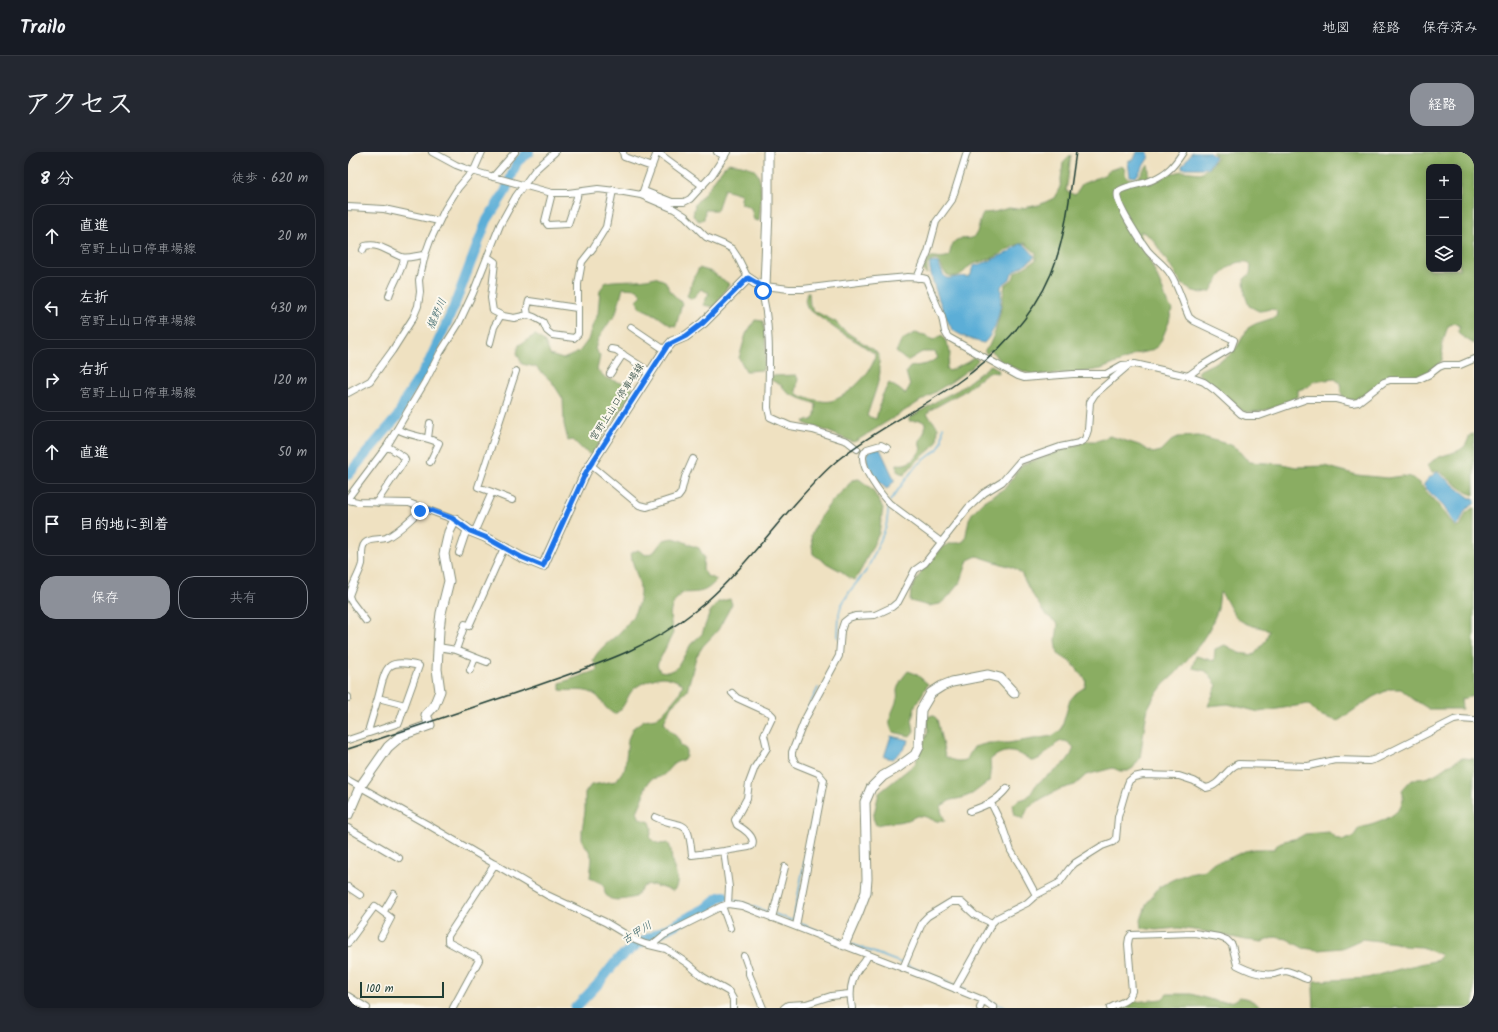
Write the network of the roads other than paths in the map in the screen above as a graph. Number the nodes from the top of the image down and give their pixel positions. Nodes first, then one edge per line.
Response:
1 (432, 152) edge
2 (482, 152) edge
3 (515, 152) edge
4 (555, 152) edge
5 (623, 152) edge
6 (657, 152) edge
7 (717, 152) edge
8 (768, 152) edge
9 (967, 152) edge
10 (1183, 152) edge
11 (726, 154) edge
12 (652, 167) junction
13 (472, 171) junction
14 (495, 178) junction
15 (523, 185) junction
16 (703, 186) junction
17 (614, 190) junction
18 (577, 192) junction
19 (552, 193) junction
20 (643, 193) junction
21 (348, 207) edge
22 (439, 221) junction
23 (363, 250) dead end
24 (425, 255) junction
25 (488, 257) junction
26 (404, 258) junction
27 (748, 278) junction
28 (917, 278) junction
29 (762, 286) junction
30 (389, 296) dead end
31 (577, 308) junction
32 (501, 315) junction
33 (528, 315) junction
34 (632, 327) dead end
35 (490, 343) dead end
36 (611, 349) dead end
37 (665, 350) junction
38 (623, 354) junction
39 (1474, 359) edge
40 (1130, 364) junction
41 (516, 370) dead end
42 (650, 372) junction
43 (610, 374) dead end
44 (1188, 376) junction
45 (348, 393) edge
46 (430, 423) dead end
47 (397, 429) junction
48 (428, 438) junction
49 (387, 446) junction
50 (887, 448) dead end
51 (857, 449) junction
52 (867, 449) junction
53 (863, 456) junction
54 (693, 459) dead end
55 (430, 462) dead end
56 (591, 465) junction
57 (492, 492) junction
58 (348, 499) edge
59 (512, 500) dead end
60 (378, 503) junction
61 (422, 507) junction
62 (455, 520) junction
63 (470, 531) junction
64 (941, 542) junction
65 (504, 548) junction
66 (460, 553) dead end
67 (366, 621) dead end
68 (438, 647) junction
69 (456, 650) junction
70 (475, 658) junction
71 (487, 662) dead end
72 (470, 670) dead end
73 (732, 693) dead end
74 (1014, 693) dead end
75 (378, 698) junction
76 (405, 705) junction
77 (1474, 720) edge
78 (370, 732) junction
79 (348, 740) edge
80 (348, 780) edge
81 (360, 787) junction
82 (1007, 788) dead end
83 (351, 800) edge
84 (991, 803) junction
85 (970, 811) dead end
86 (348, 815) edge
87 (655, 817) dead end
88 (348, 828) edge
89 (724, 851) junction
90 (399, 858) dead end
91 (495, 864) junction
92 (785, 866) dead end
93 (348, 887) edge
94 (394, 894) dead end
95 (1036, 895) junction
96 (360, 896) dead end
97 (725, 905) junction
98 (384, 911) junction
99 (772, 918) junction
100 (992, 923) junction
101 (796, 926) junction
102 (730, 928) dead end
103 (381, 937) dead end
104 (348, 943) edge
105 (652, 945) junction
106 (844, 945) junction
107 (868, 955) junction
108 (744, 956) dead end
109 (903, 968) junction
110 (1307, 979) dead end
111 (955, 989) junction
112 (849, 994) junction
113 (349, 998) edge
114 (983, 1000) junction
115 (368, 1008) edge
116 (453, 1008) edge
117 (733, 1008) edge
118 (763, 1008) edge
119 (784, 1008) edge
120 (852, 1008) edge
121 (980, 1008) edge
122 (994, 1008) edge
123 (1110, 1008) edge

1 - 13 street
2 - 13 street
3 - 14 street
4 - 15 street
5 - 12 street
6 - 12 street
6 - 16 street
7 - 11 street
8 - 29 main road
9 - 28 street
10 - 44 street
11 - 16 street
12 - 20 street
13 - 14 street
13 - 22 street
14 - 15 street
15 - 19 street
15 - 25 street
16 - 20 street
17 - 18 street
17 - 20 street
17 - 31 street
18 - 19 street
18 - 19 street
20 - 27 street
21 - 22 street
22 - 24 street
23 - 26 street
24 - 26 street
24 - 45 street
25 - 32 street
25 - 47 street
26 - 30 street
27 - 29 main road
27 - 37 main road, 宮野上山口停車場線
28 - 29 street
28 - 40 street
29 - 51 street
31 - 33 street
31 - 33 street
32 - 33 street
32 - 35 street
34 - 37 street
36 - 38 street
37 - 42 main road, 宮野上山口停車場線
38 - 42 street
38 - 43 street
39 - 44 street
40 - 44 street
40 - 64 street
41 - 57 street
42 - 56 main road, 宮野上山口停車場線
46 - 48 street
47 - 48 street
47 - 49 street
48 - 55 street
49 - 58 street
49 - 60 street
50 - 52 street
51 - 52 street
51 - 53 street
52 - 53 street
53 - 64 street
54 - 56 street
56 - 65 main road, 宮野上山口停車場線
57 - 59 street
57 - 63 street
58 - 60 street
60 - 61 street
61 - 62 street
61 - 67 street
62 - 63 main road, 宮野上山口停車場線
62 - 68 main road
63 - 65 main road, 宮野上山口停車場線
63 - 66 street
64 - 101 street
65 - 69 street
68 - 69 street
68 - 81 main road
69 - 70 street
70 - 71 street
70 - 72 street
73 - 89 street
74 - 106 main road
75 - 76 street
75 - 76 street
75 - 78 street
76 - 78 street
77 - 95 street
78 - 79 street
80 - 81 street
81 - 83 main road
81 - 91 street
82 - 84 street
83 - 86 main road
84 - 85 street
84 - 95 street
87 - 89 street
88 - 90 street
89 - 97 street
91 - 105 street
91 - 116 street
92 - 99 street
93 - 96 street
94 - 98 street
95 - 100 street
97 - 99 street
97 - 102 street
97 - 105 street
98 - 103 street
98 - 104 street
99 - 101 street
100 - 109 street
100 - 111 street
101 - 106 street
105 - 117 street
106 - 107 street
107 - 109 street
107 - 112 street
108 - 118 street
109 - 111 street
110 - 123 street
111 - 114 street
112 - 119 street
112 - 120 street
113 - 115 street
114 - 121 street
114 - 122 street

